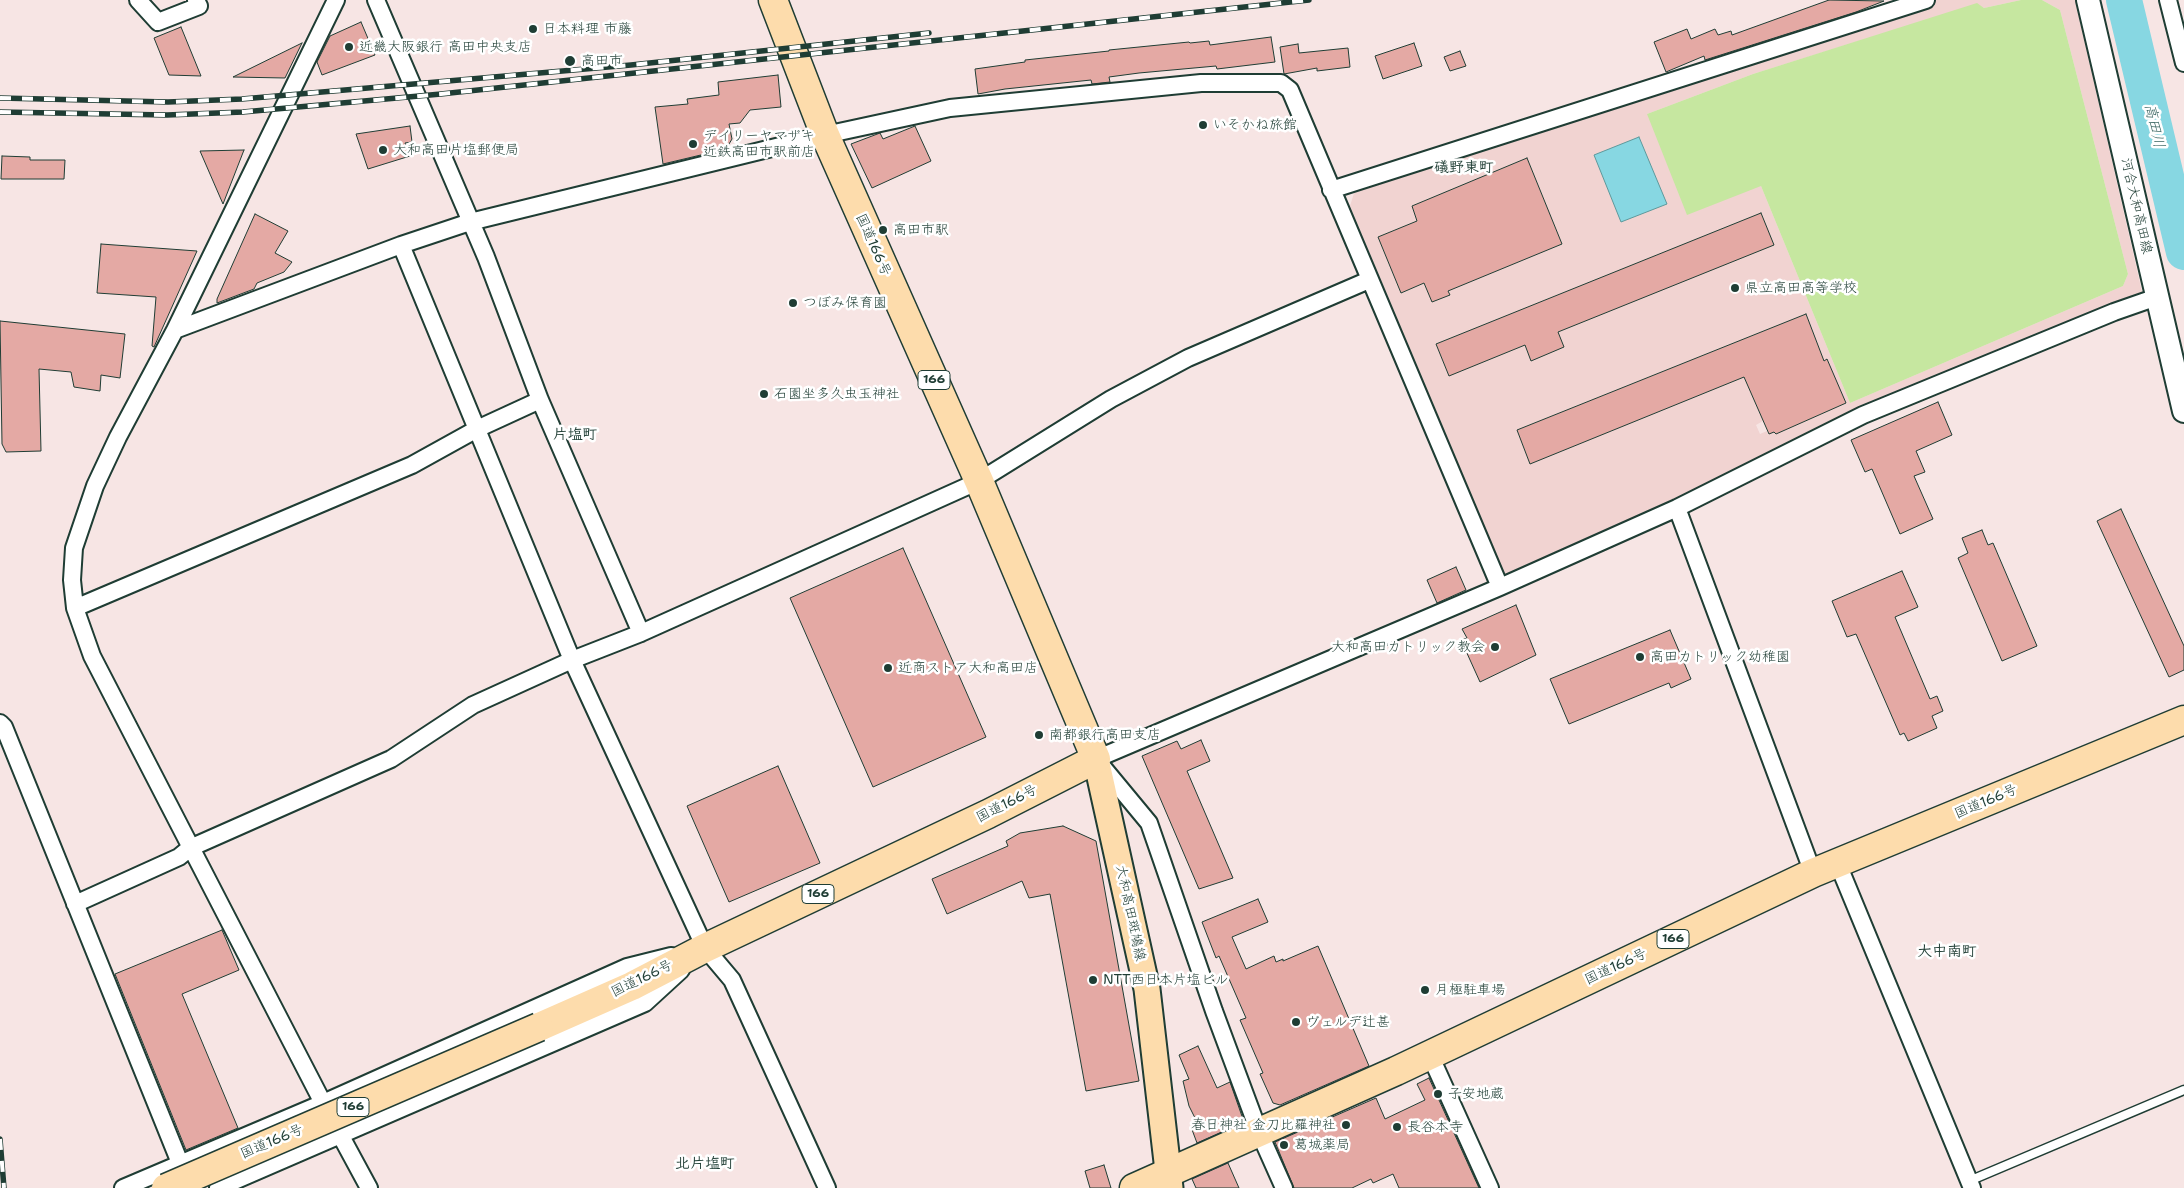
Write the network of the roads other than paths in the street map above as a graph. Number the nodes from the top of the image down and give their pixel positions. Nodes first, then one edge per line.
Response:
1 (138, 0) edge
2 (196, 0) edge
3 (336, 0) edge
4 (376, 0) edge
5 (773, 0) edge
6 (1926, 0) edge
7 (2088, 0) edge
8 (2168, 0) edge
9 (2184, 63) edge
10 (824, 136) junction
11 (1331, 190) junction
12 (470, 222) junction
13 (401, 245) junction
14 (1369, 280) junction
15 (2157, 297) junction
16 (175, 330) junction
17 (540, 400) junction
18 (2184, 411) edge
19 (477, 428) junction
20 (979, 480) junction
21 (1677, 508) junction
22 (1500, 587) junction
23 (75, 608) junction
24 (641, 633) junction
25 (572, 660) junction
26 (2184, 720) edge
27 (0, 723) edge
28 (1096, 758) junction
29 (190, 848) junction
30 (1826, 868) junction
31 (75, 904) junction
32 (705, 948) junction
33 (1430, 1055) junction
34 (2184, 1090) edge
35 (323, 1103) junction
36 (1259, 1132) junction
37 (342, 1136) junction
38 (180, 1163) junction
39 (1170, 1181) edge
40 (1971, 1184) edge
41 (123, 1188) edge
42 (166, 1188) edge
43 (218, 1188) edge
44 (369, 1188) edge
45 (827, 1188) edge
46 (1134, 1188) edge
47 (1284, 1188) edge
48 (1490, 1188) edge

1 - 2 street
3 - 16 street
4 - 12 street
5 - 10 highway, 国道166号 / 166
6 - 11 street
7 - 15 main road, 河合大和高田線
8 - 9 street
10 - 11 street
10 - 12 street
10 - 20 highway, 国道166号 / 166
11 - 14 street
12 - 13 street
12 - 17 street
13 - 16 street
13 - 19 street
14 - 20 street
14 - 22 street
15 - 18 main road, 河合大和高田線
15 - 21 street
16 - 23 street
17 - 19 street
17 - 24 street
19 - 23 street
19 - 25 street
20 - 24 street
20 - 28 highway, 国道166号 / 166
21 - 22 street
21 - 30 street
22 - 28 street
23 - 29 street
24 - 25 street
25 - 29 street
25 - 32 street
26 - 30 highway, 国道166号 / 166
27 - 31 street
28 - 32 highway, 国道166号 / 166
28 - 36 street
28 - 39 main road, 大和高田斑鳩線
29 - 31 street
29 - 35 street
30 - 33 highway, 国道166号 / 166
30 - 40 street
31 - 38 street
32 - 35 street
32 - 37 street
32 - 42 highway, 国道166号 / 166, bridge
32 - 45 street
33 - 36 highway, 国道166号 / 166
33 - 48 street
34 - 40 lane
35 - 37 street
35 - 38 street
36 - 39 highway, 国道166号 / 166
36 - 47 street
37 - 43 street
37 - 44 street
38 - 41 street
39 - 46 highway, 国道166号 / 166

